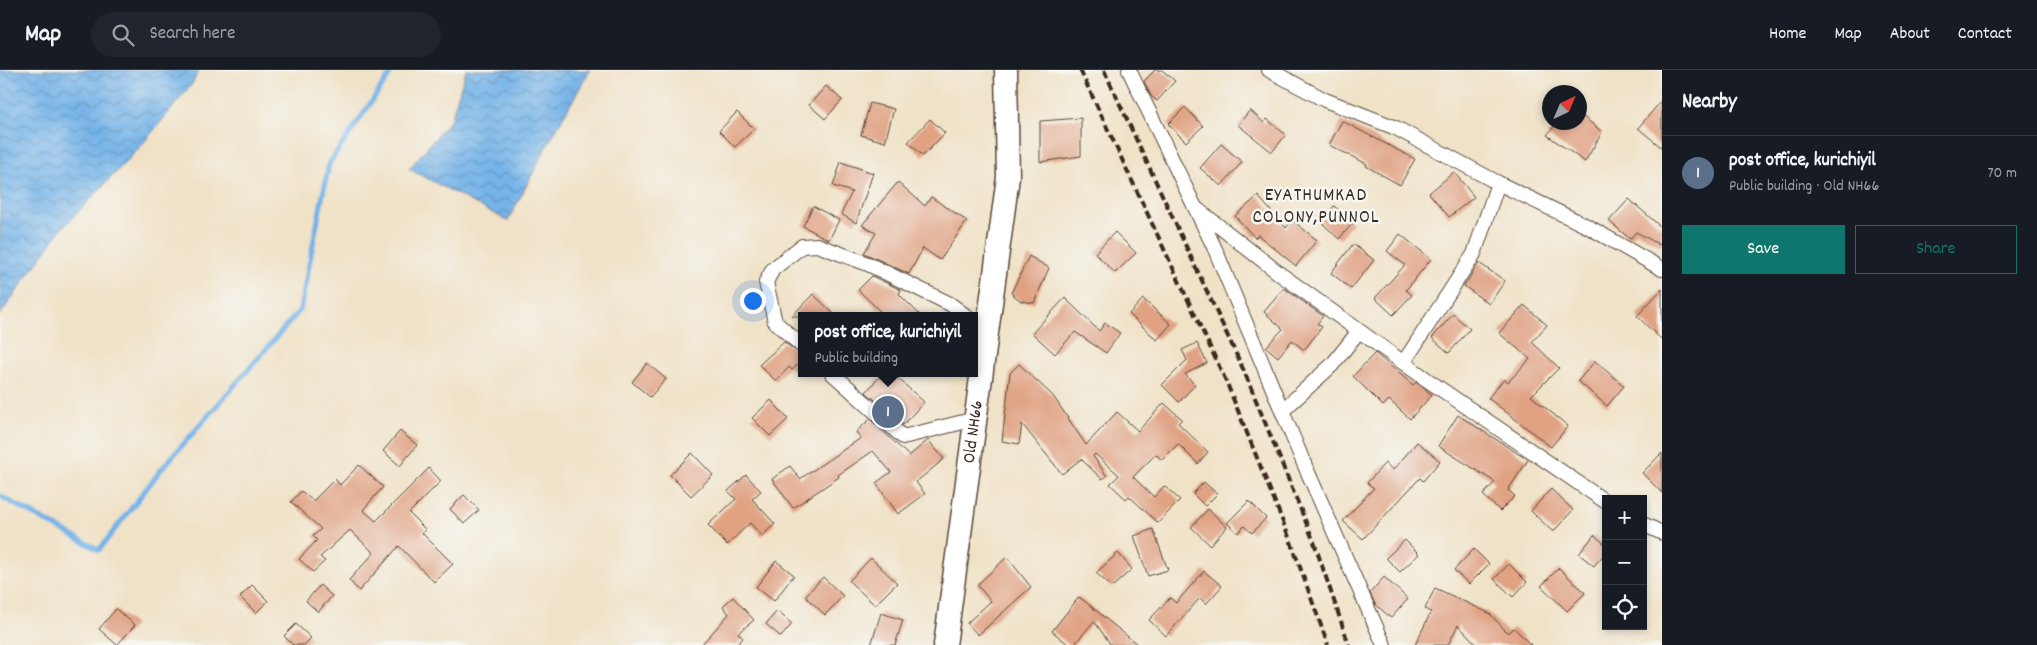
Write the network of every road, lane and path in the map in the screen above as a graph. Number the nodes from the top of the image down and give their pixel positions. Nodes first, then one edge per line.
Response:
1 (1006, 70) edge
2 (1129, 70) edge
3 (1269, 70) edge
4 (1498, 183) junction
5 (1195, 207) junction
6 (1662, 269) edge
7 (961, 312) edge
8 (981, 326) edge
9 (1359, 331) junction
10 (798, 342) edge
11 (1404, 362) junction
12 (978, 372) edge
13 (836, 377) edge
14 (978, 377) edge
15 (1282, 411) junction
16 (975, 419) junction
17 (1602, 499) edge
18 (1647, 526) edge
19 (1662, 532) edge
20 (945, 645) edge
21 (1384, 645) edge

1 - 8 main road, Old NH66
2 - 5 street
3 - 4 street
4 - 6 street
4 - 11 street
5 - 9 street
5 - 15 street
7 - 10 street
8 - 12 main road, Old NH66
9 - 11 street
9 - 15 street
11 - 17 street
13 - 16 street
14 - 16 main road, Old NH66
15 - 21 street
16 - 20 main road, Old NH66
18 - 19 street

